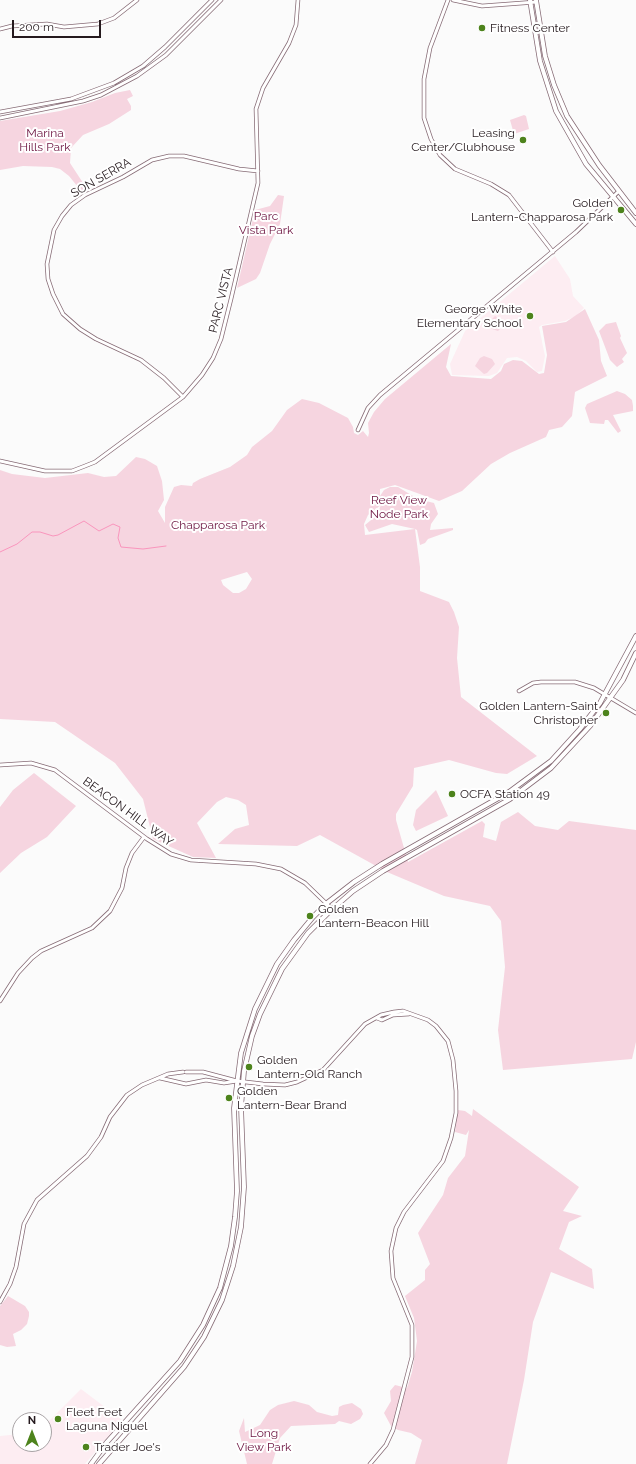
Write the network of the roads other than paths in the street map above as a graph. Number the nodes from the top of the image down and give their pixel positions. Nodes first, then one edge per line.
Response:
1 (137, 0) edge
2 (212, 0) edge
3 (221, 0) edge
4 (298, 0) edge
5 (448, 0) edge
6 (453, 0) edge
7 (530, 1) edge
8 (536, 1) edge
9 (0, 29) edge
10 (0, 112) edge
11 (0, 118) edge
12 (258, 171) junction
13 (618, 192) junction
14 (613, 197) junction
15 (636, 212) edge
16 (636, 224) edge
17 (553, 252) junction
18 (183, 397) junction
19 (358, 430) dead end
20 (0, 461) edge
21 (636, 636) edge
22 (636, 653) edge
23 (518, 691) dead end
24 (605, 696) junction
25 (610, 698) junction
26 (636, 713) edge
27 (0, 765) edge
28 (144, 837) junction
29 (327, 903) junction
30 (332, 909) junction
31 (0, 1001) edge
32 (160, 1078) junction
33 (237, 1081) junction
34 (243, 1082) junction
35 (0, 1302) edge
36 (91, 1464) edge
37 (98, 1464) edge
38 (370, 1464) edge

1 - 9 street
2 - 10 street
3 - 11 street
4 - 12 street, PARC VISTA
5 - 17 street
6 - 7 street
7 - 8 street
7 - 14 main road
8 - 13 main road
12 - 18 street, PARC VISTA
12 - 18 street, SON SERRA
13 - 14 street
13 - 15 main road
14 - 16 main road
14 - 17 street
17 - 19 street
18 - 20 street, PARC VISTA
21 - 24 main road
22 - 25 main road
23 - 24 street
24 - 25 street
24 - 29 main road
25 - 26 street
25 - 30 main road
27 - 28 street, BEACON HILL WAY
28 - 29 street, BEACON HILL WAY
28 - 31 street
29 - 30 street, BEACON HILL WAY
29 - 33 main road
30 - 34 main road
32 - 33 street
32 - 33 street
32 - 35 street
33 - 34 street
33 - 36 main road
34 - 37 main road
34 - 38 street

